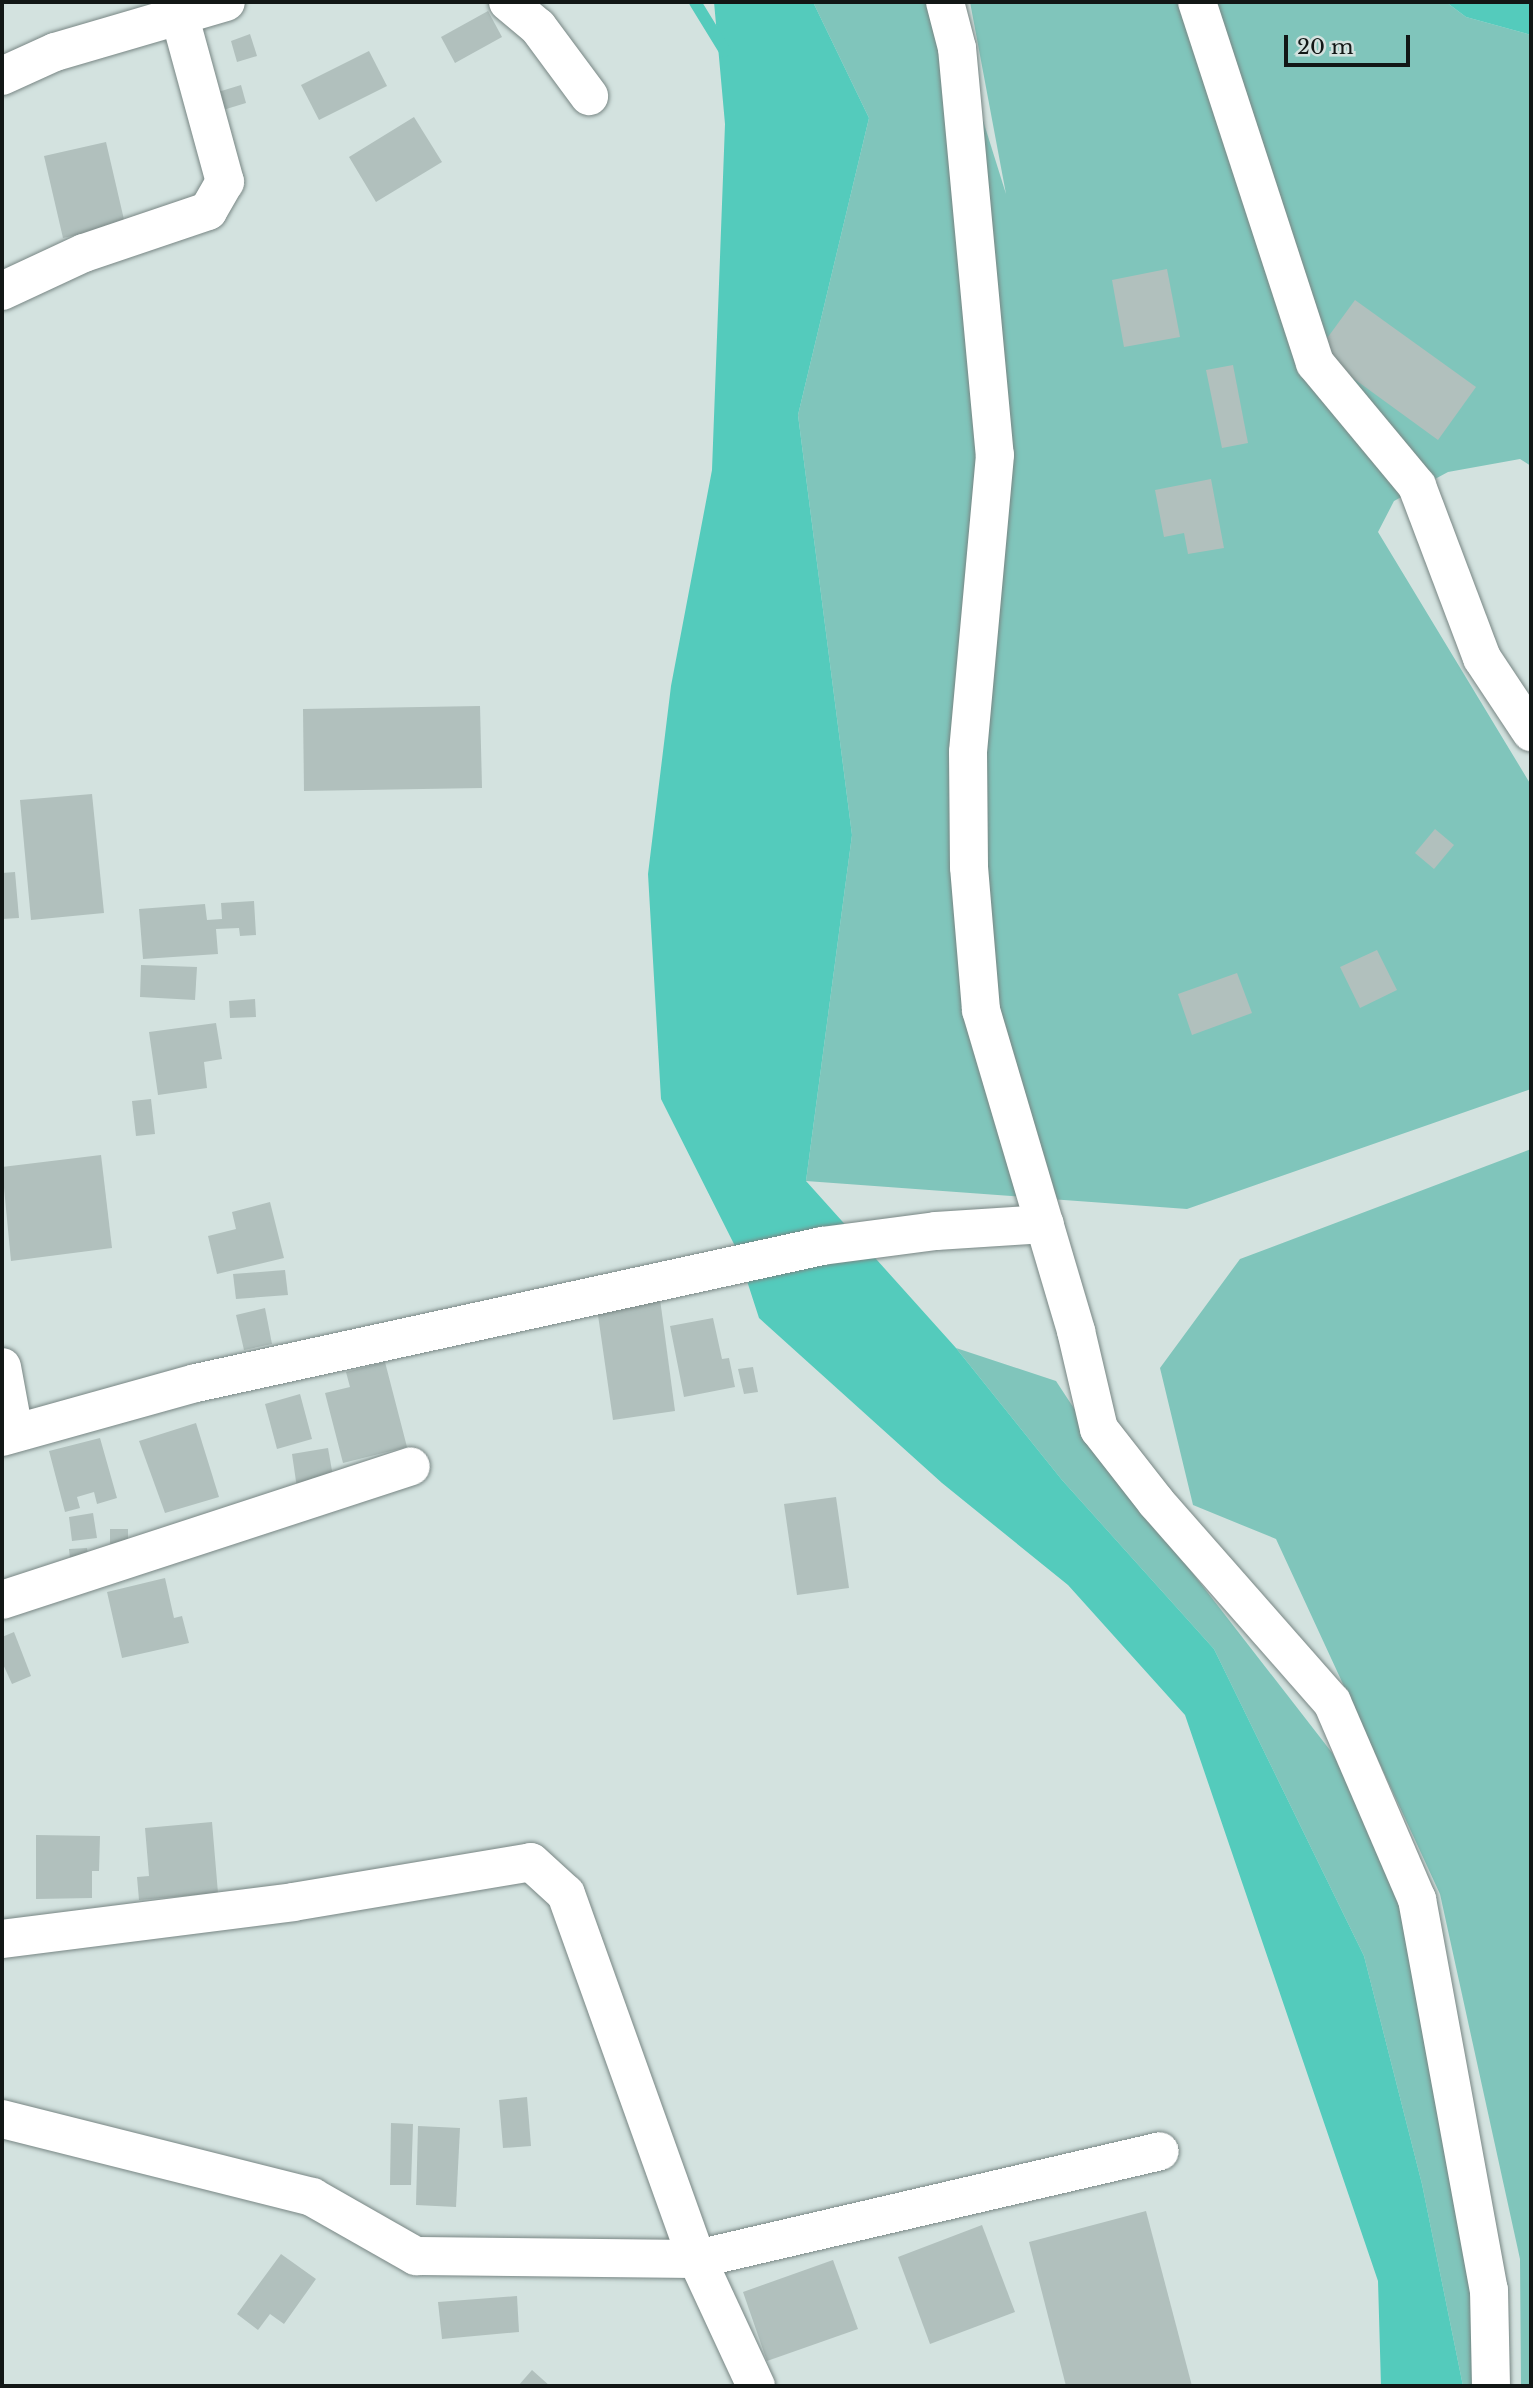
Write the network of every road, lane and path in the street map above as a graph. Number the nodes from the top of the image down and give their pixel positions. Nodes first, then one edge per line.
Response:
1 (226, 2) edge
2 (508, 2) edge
3 (945, 2) edge
4 (1197, 2) edge
5 (180, 17) junction
6 (2, 76) edge
7 (589, 96) dead end
8 (2, 291) edge
9 (1531, 732) edge
10 (1045, 1224) junction
11 (2, 1367) edge
12 (8, 1435) edge
13 (411, 1466) dead end
14 (2, 1600) edge
15 (2, 1938) edge
16 (2, 2119) edge
17 (1160, 2151) dead end
18 (697, 2259) junction
19 (756, 2386) edge
20 (1491, 2386) edge

1 - 5 street
2 - 7 street
3 - 10 street
4 - 9 street
5 - 6 street
5 - 8 street
10 - 12 street
10 - 20 street
11 - 12 street
13 - 14 street
15 - 18 street
16 - 18 street
17 - 18 street
18 - 19 street

